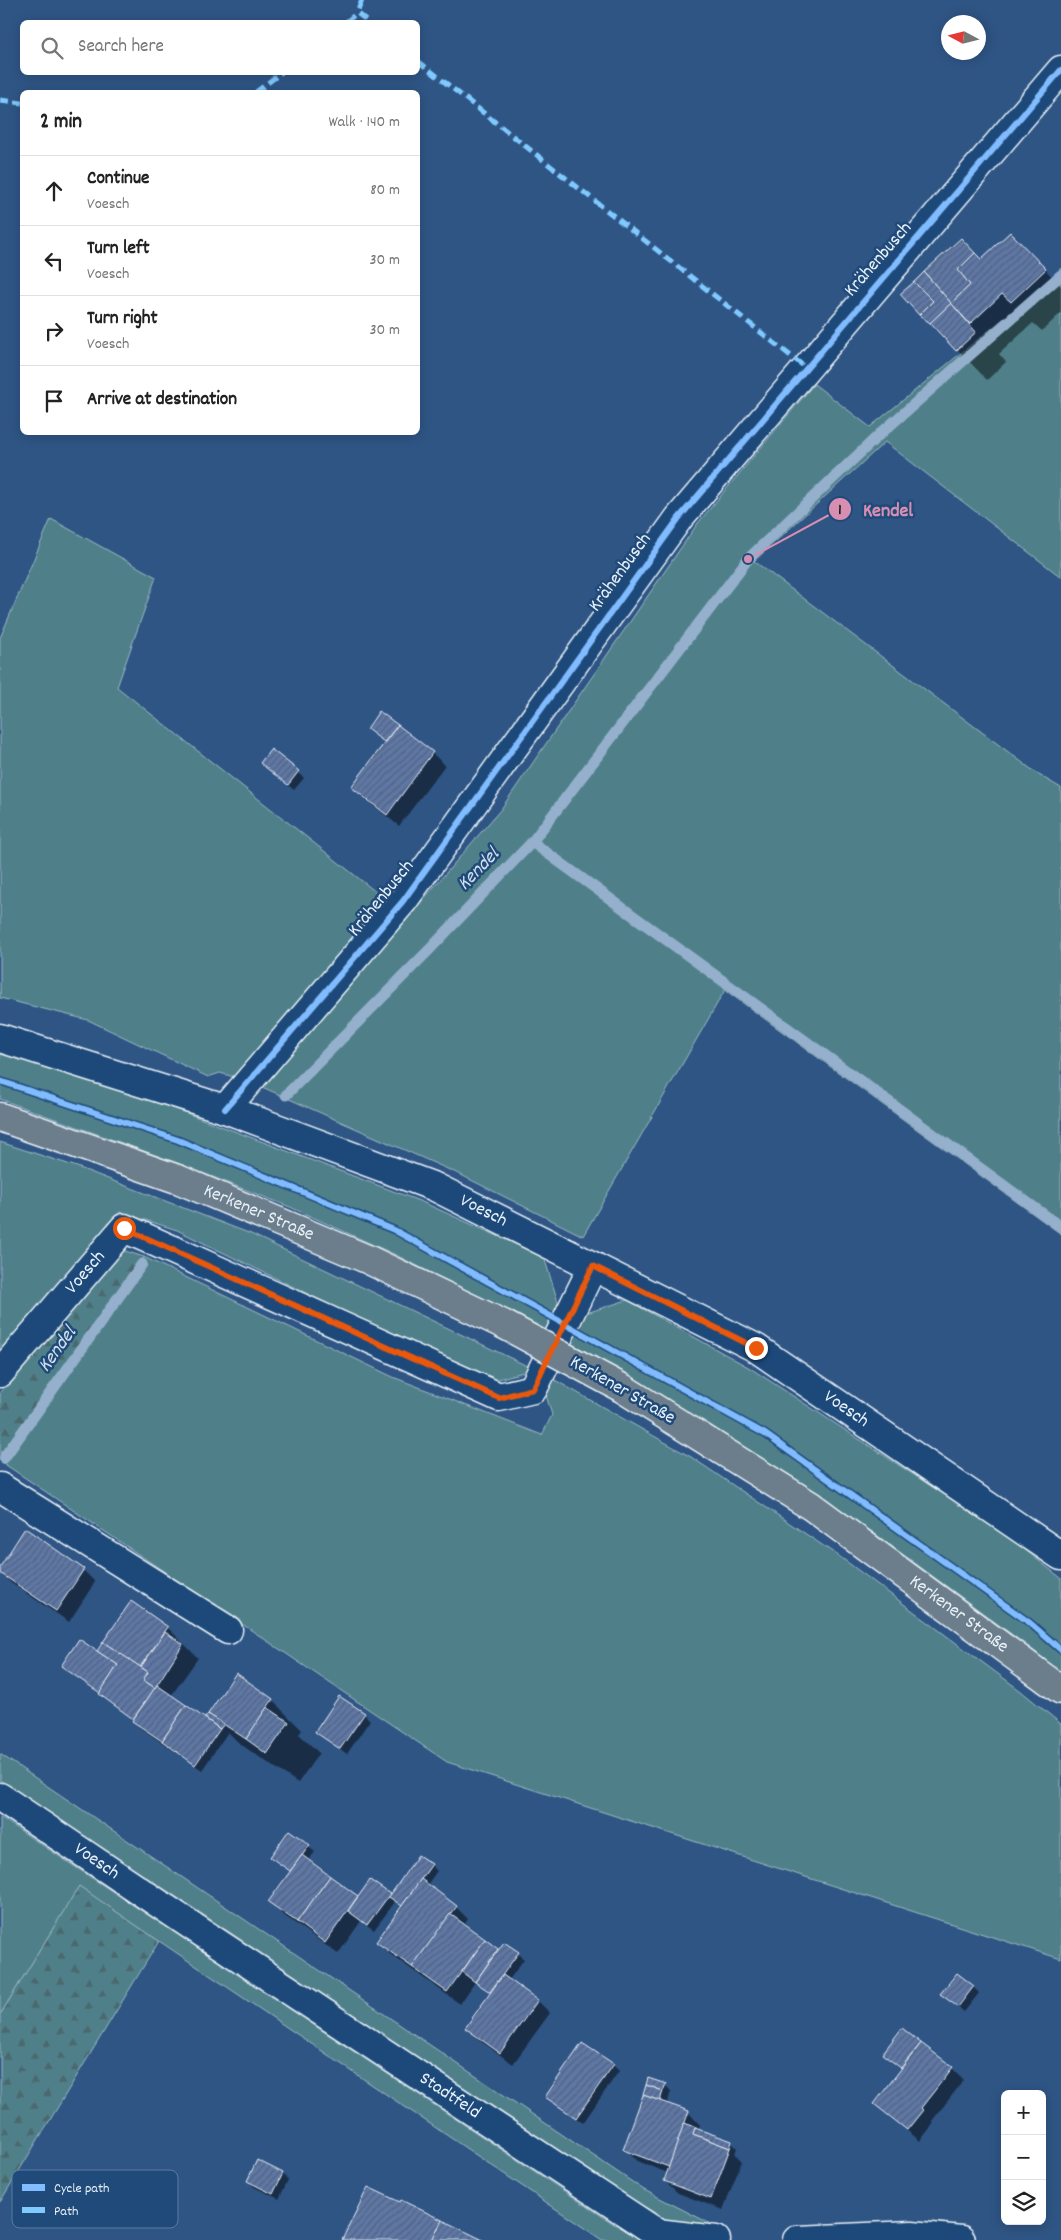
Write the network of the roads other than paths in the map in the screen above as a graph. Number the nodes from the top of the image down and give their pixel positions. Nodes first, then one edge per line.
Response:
1 (1061, 70) edge
2 (0, 1038) edge
3 (225, 1110) junction
4 (0, 1117) edge
5 (593, 1266) junction
6 (0, 1373) edge
7 (0, 1486) edge
8 (1061, 1556) edge
9 (228, 1630) dead end
10 (1061, 1690) edge
11 (0, 1797) edge
12 (192, 1926) joint
13 (716, 2240) edge
14 (797, 2240) edge
15 (961, 2240) edge

1 - 3 street, Krähenbusch
2 - 3 street, Voesch
3 - 5 street, Voesch
4 - 10 main road, Kerkener Straße, bridge
5 - 6 street, Voesch
5 - 8 street, Voesch
7 - 9 street
11 - 12 street, Voesch
12 - 13 street, Stadtfeld
14 - 15 street

